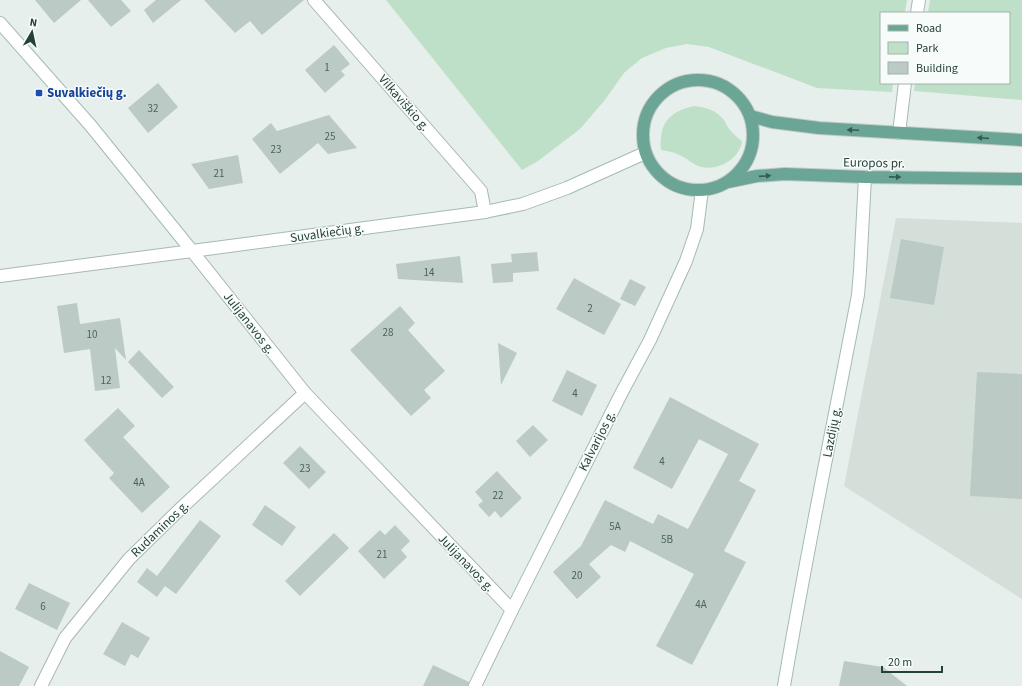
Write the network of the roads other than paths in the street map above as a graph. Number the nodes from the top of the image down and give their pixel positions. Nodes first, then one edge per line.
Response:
1 (314, 0) edge
2 (919, 0) edge
3 (917, 12) edge
4 (0, 23) edge
5 (905, 84) edge
6 (750, 116) junction
7 (899, 133) junction
8 (1022, 140) edge
9 (645, 153) junction
10 (865, 177) junction
11 (1022, 179) edge
12 (727, 182) junction
13 (702, 190) junction
14 (485, 212) junction
15 (192, 251) junction
16 (0, 276) edge
17 (305, 393) junction
18 (512, 610) junction
19 (41, 686) edge
20 (475, 686) edge
21 (784, 686) edge

1 - 14 street, Vilkaviškio g.
2 - 3 street
4 - 15 street, Julijanavos g.
5 - 7 street
7 -> 6 main road
6 - 9 main road, Europos pr.
6 - 12 main road, Europos pr.
8 -> 7 main road
9 - 13 main road, Europos pr.
9 - 14 street, Suvalkiečių g.
10 -> 11 main road, Europos pr.
12 -> 10 main road, Europos pr.
10 - 21 street, Lazdijų g.
12 - 13 main road, Europos pr.
13 - 18 street, Kalvarijos g.
14 - 15 street, Suvalkiečių g.
15 - 16 street, Suvalkiečių g.
15 - 17 street, Julijanavos g.
17 - 18 street, Julijanavos g.
17 - 19 street, Rudaminos g.
18 - 20 street, Kalvarijos g.

